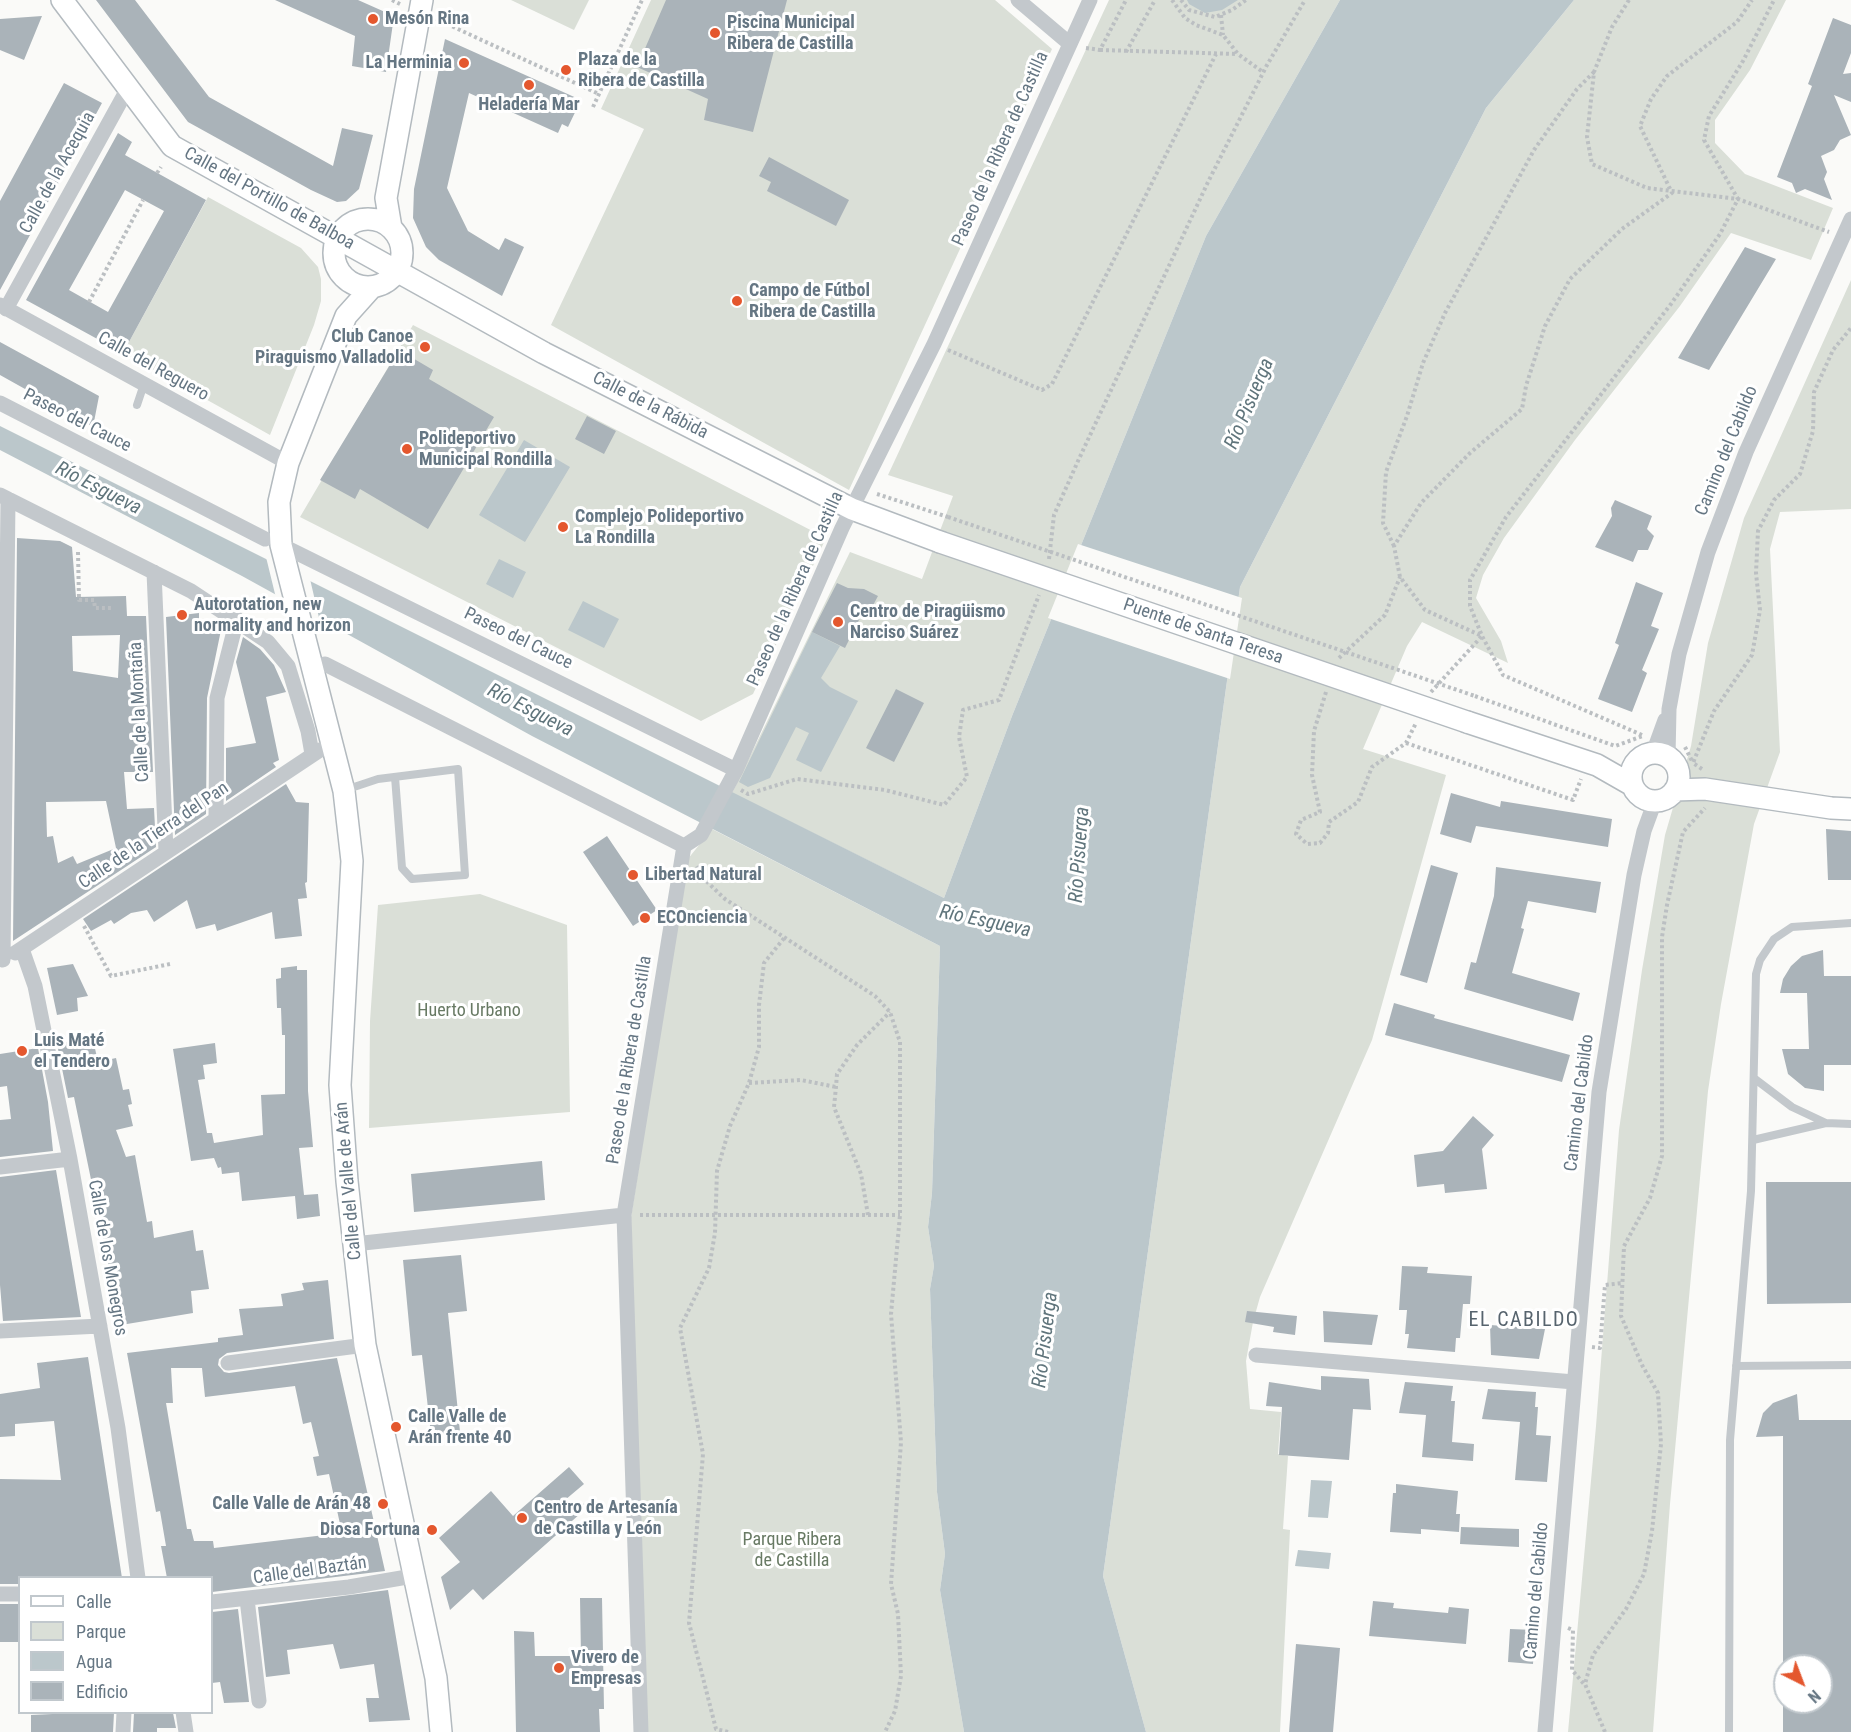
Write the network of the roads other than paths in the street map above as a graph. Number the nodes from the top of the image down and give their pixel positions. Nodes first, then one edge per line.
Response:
1 (62, 0) edge
2 (422, 0) edge
3 (1018, 0) edge
4 (1090, 0) edge
5 (1070, 44) junction
6 (128, 88) junction
7 (386, 198) junction
8 (367, 219) junction
9 (1851, 219) edge
10 (391, 228) junction
11 (337, 238) junction
12 (368, 254) joint
13 (398, 269) junction
14 (346, 280) junction
15 (372, 287) junction
16 (3, 307) edge
17 (346, 316) junction
18 (144, 384) junction
19 (0, 403) edge
20 (137, 405) dead end
21 (288, 463) junction
22 (4, 497) edge
23 (852, 509) junction
24 (273, 542) junction
25 (940, 542) joint
26 (154, 572) junction
27 (237, 619) junction
28 (325, 664) dead end
29 (333, 744) junction
30 (312, 754) junction
31 (1669, 769) junction
32 (395, 777) junction
33 (732, 779) junction
34 (1641, 788) junction
35 (344, 790) junction
36 (1851, 808) edge
37 (216, 817) junction
38 (684, 846) junction
39 (166, 851) junction
40 (1851, 923) edge
41 (22, 949) junction
42 (2, 962) edge
43 (1755, 1079) junction
44 (1826, 1124) junction
45 (1851, 1124) edge
46 (1753, 1140) junction
47 (70, 1159) junction
48 (0, 1167) edge
49 (624, 1215) junction
50 (354, 1244) junction
51 (100, 1326) junction
52 (0, 1331) edge
53 (365, 1345) junction
54 (1256, 1354) dead end
55 (228, 1363) dead end
56 (1851, 1365) edge
57 (1736, 1366) junction
58 (1574, 1382) junction
59 (138, 1576) edge
60 (413, 1576) junction
61 (0, 1594) edge
62 (18, 1594) edge
63 (247, 1599) junction
64 (213, 1602) edge
65 (259, 1701) dead end
66 (124, 1714) edge
67 (183, 1714) edge
68 (123, 1732) edge
69 (186, 1732) edge
70 (441, 1732) edge
71 (641, 1732) edge
72 (1545, 1732) edge
73 (1729, 1732) edge

1 - 6 street, Calle del Portillo de Balboa
2 - 7 street
3 - 5 street
4 - 5 street, Paseo de la Ribera de Castilla
5 - 23 street, Paseo de la Ribera de Castilla
6 - 11 street, Calle del Portillo de Balboa
6 - 16 street, Calle de la Acequia
7 - 8 street
7 - 10 street
8 - 10 street
8 - 11 street
9 - 31 street, Camino del Cabildo
10 - 13 street
11 - 12 street, Calle del Portillo de Balboa
11 - 14 street
12 - 13 street, Calle de la Rábida
13 - 15 street
13 - 23 street, Calle de la Rábida
14 - 15 street
14 - 17 street
15 - 17 street
16 - 18 street, Calle del Reguero
17 - 21 street, Calle del Valle de Arán
18 - 20 lane
18 - 21 street, Calle del Reguero
19 - 24 street, Paseo del Cauce
21 - 24 street, Calle del Valle de Arán
22 - 26 street
22 - 42 street
23 - 25 street, Calle de la Rábida
23 - 33 street, Paseo de la Ribera de Castilla
24 - 29 street, Calle del Valle de Arán
24 - 33 street, Paseo del Cauce
25 - 34 street, Puente de Santa Teresa, bridge
26 - 27 street
26 - 39 street, Calle de la Montaña
27 - 30 street
27 - 37 street
28 - 38 street
29 - 30 street, Calle de la Tierra del Pan
29 - 35 street, Calle del Valle de Arán
30 - 37 street, Calle de la Tierra del Pan
31 - 34 street
31 - 34 street
31 - 36 street
32 - 32 lane
32 - 35 lane
33 - 38 street, Paseo de la Ribera de Castilla
34 - 58 street, Camino del Cabildo
35 - 50 street, Calle del Valle de Arán
37 - 39 street, Calle de la Tierra del Pan
38 - 49 street, Paseo de la Ribera de Castilla
39 - 41 street, Calle de la Tierra del Pan
40 - 43 lane
41 - 42 street, Calle de la Tierra del Pan
41 - 47 street, Calle de los Monegros
43 - 44 lane
43 - 46 lane
44 - 45 lane
44 - 46 lane
46 - 57 lane
47 - 48 street
47 - 51 street, Calle de los Monegros
49 - 50 street
49 - 71 street, Paseo de la Ribera de Castilla
50 - 53 street, Calle del Valle de Arán
51 - 52 street
51 - 59 street, Calle de los Monegros
53 - 55 street
53 - 60 street, Calle del Valle de Arán
54 - 58 street
56 - 57 lane
57 - 73 lane
58 - 72 street, Camino del Cabildo
60 - 63 street, Calle del Baztán
60 - 70 street, Calle del Valle de Arán
61 - 62 street
63 - 64 street, Calle del Baztán
63 - 65 street
66 - 68 street
67 - 69 street

